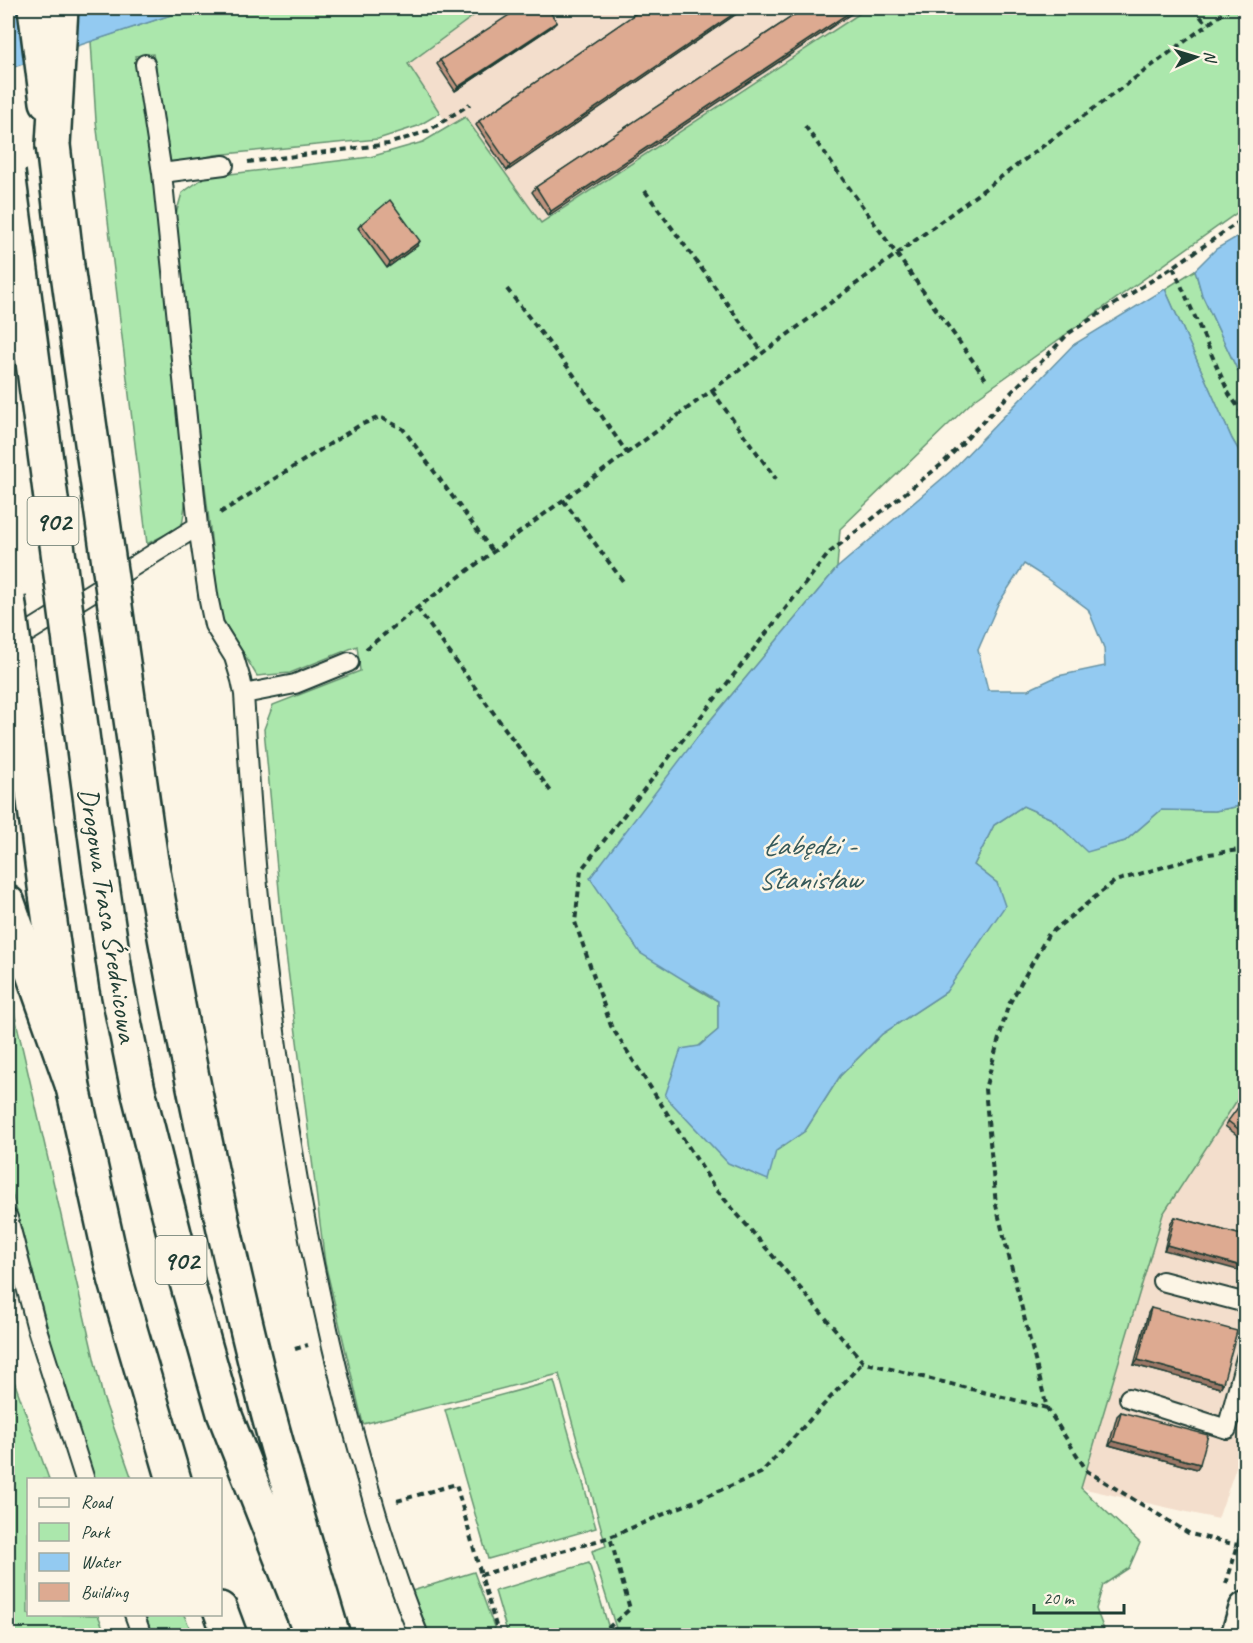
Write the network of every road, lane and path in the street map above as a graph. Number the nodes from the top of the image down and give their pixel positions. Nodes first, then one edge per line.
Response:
1 (35, 8) edge
2 (61, 8) edge
3 (1194, 8) edge
4 (1230, 8) edge
5 (1206, 25) junction
6 (145, 64) dead end
7 (470, 105) dead end
8 (805, 126) dead end
9 (53, 145) junction
10 (224, 165) joint
11 (8, 172) edge
12 (162, 173) junction
13 (645, 191) dead end
14 (1245, 217) edge
15 (897, 254) junction
16 (1173, 267) junction
17 (507, 289) dead end
18 (763, 353) junction
19 (988, 382) dead end
20 (712, 391) junction
21 (1245, 418) edge
22 (627, 453) junction
23 (776, 479) dead end
24 (563, 501) junction
25 (198, 526) junction
26 (493, 552) junction
27 (625, 584) dead end
28 (8, 598) edge
29 (417, 608) junction
30 (8, 645) edge
31 (349, 662) joint
32 (243, 694) junction
33 (552, 793) dead end
34 (1245, 849) edge
35 (8, 903) edge
36 (73, 1087) junction
37 (8, 1218) edge
38 (1162, 1281) dead end
39 (1245, 1303) edge
40 (1245, 1358) edge
41 (863, 1362) junction
42 (1129, 1398) dead end
43 (1047, 1408) junction
44 (86, 1478) edge
45 (174, 1478) edge
46 (375, 1507) junction
47 (1245, 1519) edge
48 (610, 1537) junction
49 (1238, 1545) junction
50 (1245, 1547) edge
51 (482, 1575) junction
52 (1235, 1600) edge
53 (222, 1614) edge
54 (135, 1616) edge
55 (608, 1628) dead end
56 (142, 1635) edge
57 (230, 1635) edge
58 (312, 1635) edge
59 (333, 1635) edge
60 (419, 1635) edge
61 (499, 1635) edge
62 (1238, 1635) edge

1 - 9 main road
2 - 9 main road
3 - 5 path
4 - 5 path
5 - 15 path
6 - 12 lane
7 - 10 path
8 - 15 path
9 - 59 main road, bridge
10 - 12 lane
11 - 58 main road, Drogowa Trasa Średnicowa / 902, bridge
12 - 25 lane
13 - 18 path
14 - 16 path
15 - 18 path
15 - 19 path
16 - 21 path
16 - 41 path
17 - 22 path
18 - 20 path
20 - 22 path
20 - 23 path
22 - 24 path
24 - 26 path
24 - 27 path
25 - 26 path
25 - 30 lane
25 - 32 lane
26 - 29 path
28 - 36 main road, Drogowa Trasa Średnicowa / 902, bridge
29 - 31 path
29 - 33 path
31 - 32 lane
32 - 46 lane
34 - 43 path
35 - 36 main road
36 - 45 main road, Drogowa Trasa Średnicowa / 902
37 - 44 lane
38 - 39 lane
40 - 42 lane
41 - 43 path
41 - 48 path
43 - 49 path
46 - 51 path
46 - 60 lane
47 - 49 path
48 - 51 path
48 - 55 path
49 - 50 path
49 - 52 path
51 - 61 path
52 - 62 main road
53 - 57 main road
54 - 56 lane

